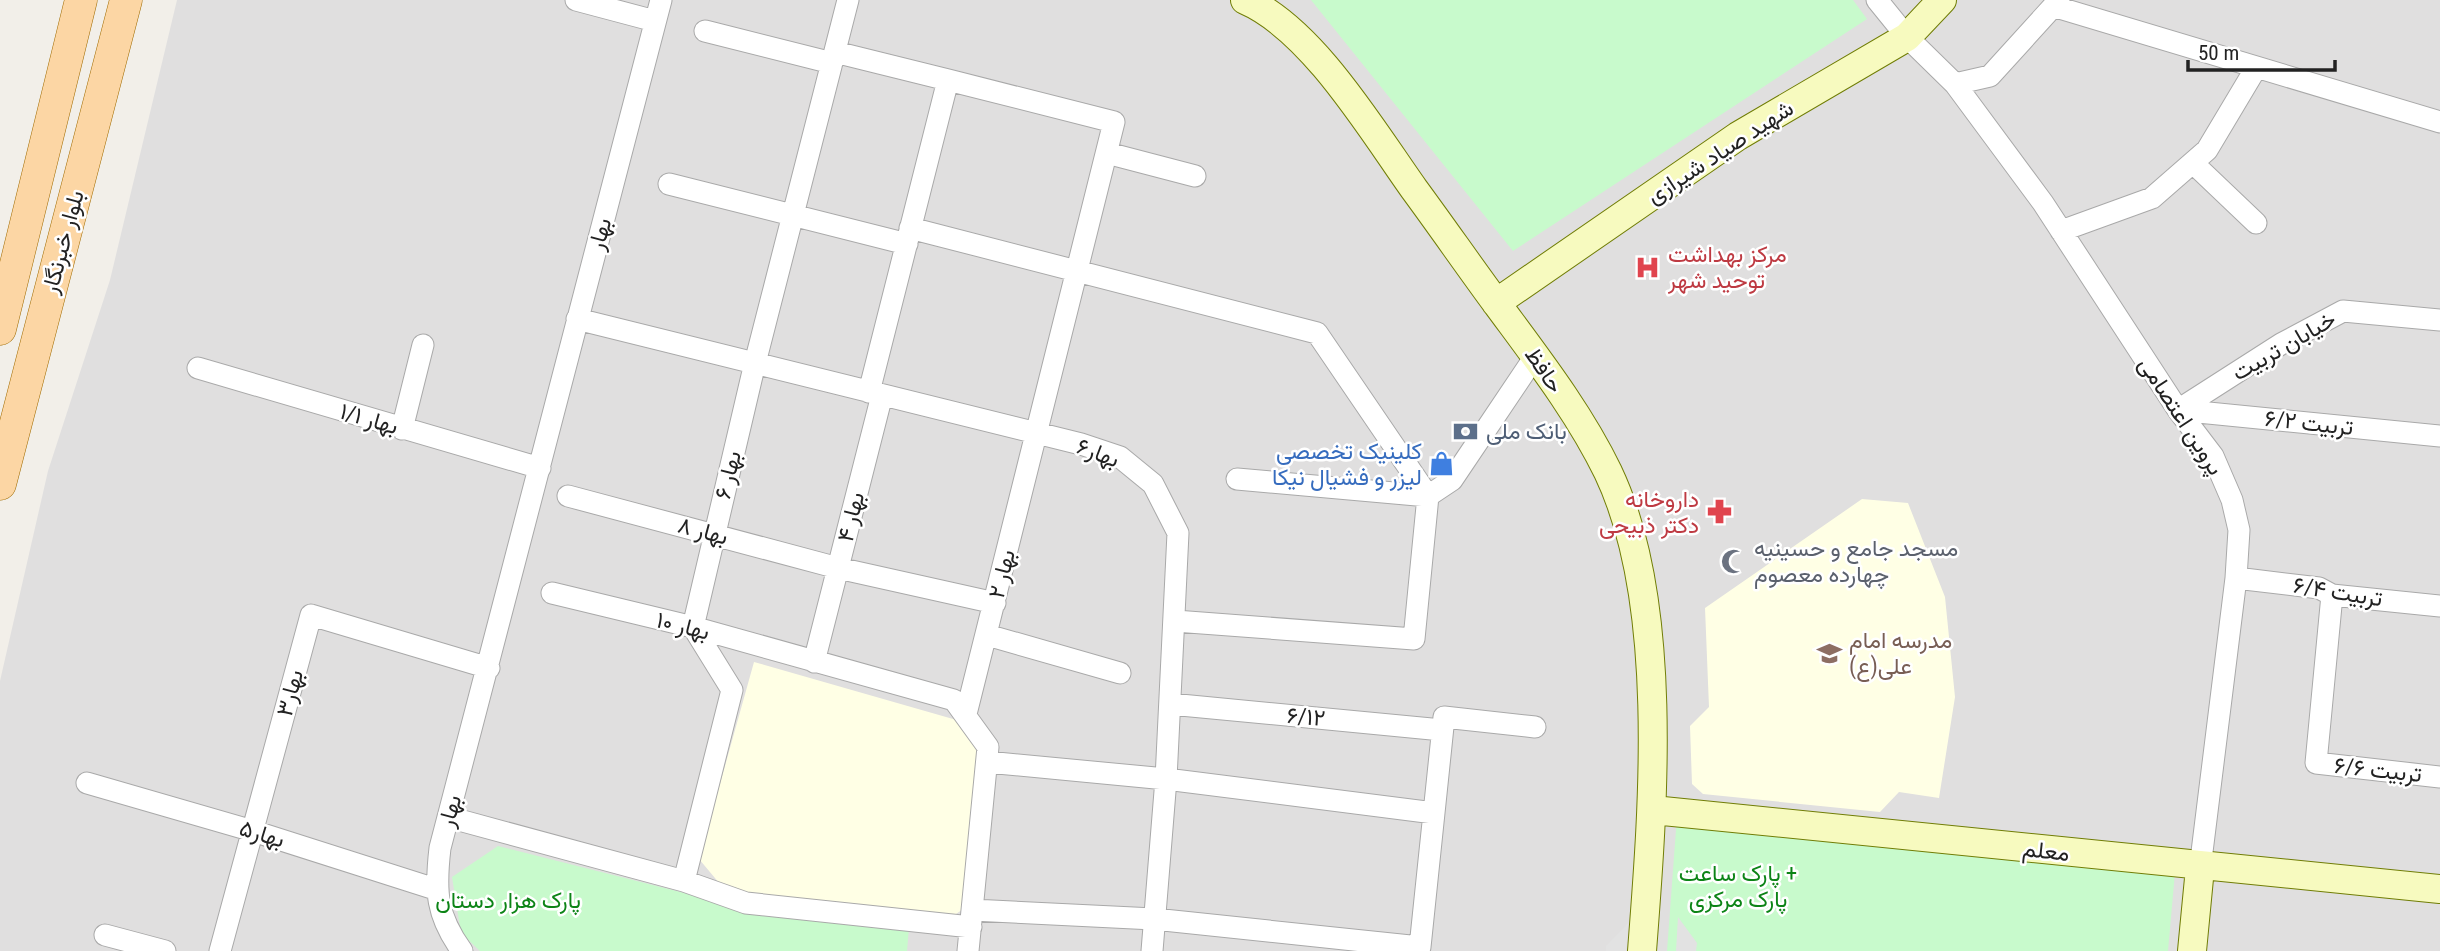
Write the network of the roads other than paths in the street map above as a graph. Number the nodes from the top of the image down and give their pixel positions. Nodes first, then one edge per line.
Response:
1 (81, 0) edge
2 (126, 0) edge
3 (576, 0) edge
4 (661, 0) edge
5 (848, 0) edge
6 (1245, 0) edge
7 (1877, 0) edge
8 (1942, 0) edge
9 (2058, 3) edge
10 (655, 21) junction
11 (705, 31) dead end
12 (1907, 37) junction
13 (833, 57) junction
14 (2256, 68) junction
15 (948, 80) junction
16 (1955, 84) junction
17 (2440, 122) edge
18 (1107, 153) junction
19 (2193, 163) junction
20 (1195, 176) dead end
21 (669, 184) dead end
22 (793, 215) junction
23 (2256, 223) dead end
24 (2061, 231) junction
25 (909, 236) junction
26 (1078, 271) junction
27 (1496, 303) junction
28 (577, 319) junction
29 (2440, 320) edge
30 (0, 329) edge
31 (423, 345) dead end
32 (1536, 355) junction
33 (755, 363) junction
34 (198, 368) dead end
35 (875, 393) junction
36 (2178, 411) junction
37 (402, 429) junction
38 (1038, 434) junction
39 (2440, 436) edge
40 (540, 468) junction
41 (1237, 479) dead end
42 (0, 484) edge
43 (568, 496) dead end
44 (1428, 496) junction
45 (714, 533) junction
46 (838, 568) junction
47 (2236, 578) junction
48 (552, 593) dead end
49 (2332, 594) junction
50 (995, 603) junction
51 (2440, 606) edge
52 (1175, 621) junction
53 (693, 627) junction
54 (987, 635) junction
55 (814, 662) junction
56 (489, 668) junction
57 (1120, 673) dead end
58 (1170, 704) junction
59 (966, 714) junction
60 (1535, 727) dead end
61 (1442, 730) junction
62 (987, 762) junction
63 (2440, 777) edge
64 (1166, 779) junction
65 (88, 783) dead end
66 (1653, 810) junction
67 (1434, 813) junction
68 (448, 817) junction
69 (253, 831) junction
70 (2200, 868) junction
71 (684, 881) junction
72 (2440, 889) edge
73 (435, 890) junction
74 (972, 919) junction
75 (1154, 919) junction
76 (105, 935) dead end
77 (1419, 949) edge
78 (165, 951) edge
79 (220, 951) edge
80 (462, 951) edge
81 (968, 951) edge
82 (1152, 951) edge
83 (1642, 951) edge
84 (2192, 951) edge

1 - 30 main road, بلوار خبرنگار
2 - 42 main road, بلوار خبرنگار
3 - 10 street
4 - 10 street, بهار
5 - 13 street, بهار ۶
6 - 27 main road, حافظ
7 - 12 street, پروین اعتصامی
8 - 12 main road, شهید صیاد شیرازی
9 - 14 street
9 - 16 street
10 - 28 street, بهار
11 - 13 street
12 - 16 street, پروین اعتصامی
12 - 27 main road, شهید صیاد شیرازی
13 - 15 street
13 - 22 street, بهار ۶
14 - 17 street
14 - 19 street
15 - 18 street, بهار ۲
15 - 25 street, بهار ۴
16 - 24 street, پروین اعتصامی
18 - 20 street
18 - 26 street, بهار ۲
19 - 23 street
19 - 24 street
21 - 22 street
22 - 25 street
22 - 33 street, بهار ۶
24 - 36 street, پروین اعتصامی
25 - 26 street
25 - 35 street, بهار ۴
26 - 38 street, بهار ۲
26 - 44 street
27 - 32 main road, حافظ
28 - 33 street, بهار۶
28 - 40 street, بهار
29 - 36 street, خیابان تربیت
31 - 37 street
32 - 44 street
32 - 66 main road, حافظ
33 - 35 street, بهار۶
33 - 45 street, بهار ۶
34 - 37 street, بهار ۱/۱
35 - 38 street, بهار۶
35 - 46 street, بهار ۴
36 - 39 street, تربیت ۶/۲
36 - 47 street, پروین اعتصامی
37 - 40 street, بهار ۱/۱
38 - 50 street, بهار ۲
38 - 52 street, بهار۶
40 - 56 street, بهار
41 - 44 street
43 - 45 street, بهار ۸
44 - 52 street
45 - 46 street, بهار ۸
45 - 53 street, بهار ۶
46 - 50 street, بهار ۸
46 - 55 street, بهار ۴
47 - 49 street, تربیت ۶/۴
47 - 70 street, پروین اعتصامی
48 - 53 street, بهار ۱۰
49 - 51 street, تربیت ۶/۴
49 - 63 street, تربیت ۶/۶
50 - 54 street, بهار ۲
52 - 58 street, بهار۶
53 - 55 street, بهار ۱۰
53 - 71 street
54 - 57 street
54 - 59 street, بهار ۲
55 - 59 street, بهار ۱۰
56 - 68 street, بهار
56 - 69 street, بهار۳
58 - 61 street, ۶/۱۲
58 - 64 street, بهار۶
59 - 62 street
60 - 61 street
61 - 67 street
62 - 64 street
62 - 74 street
64 - 67 street
64 - 75 street, بهار۶
65 - 69 street, بهار۵
66 - 70 main road, معلم
66 - 83 main road, حافظ
67 - 77 street
68 - 71 street
68 - 73 street, بهار
69 - 73 street, بهار۵
69 - 79 street, بهار۳
70 - 72 main road, معلم
70 - 84 main road
71 - 74 street
73 - 80 street, بهار
74 - 75 street
74 - 81 street
75 - 77 street
75 - 82 street, بهار۶
76 - 78 street

